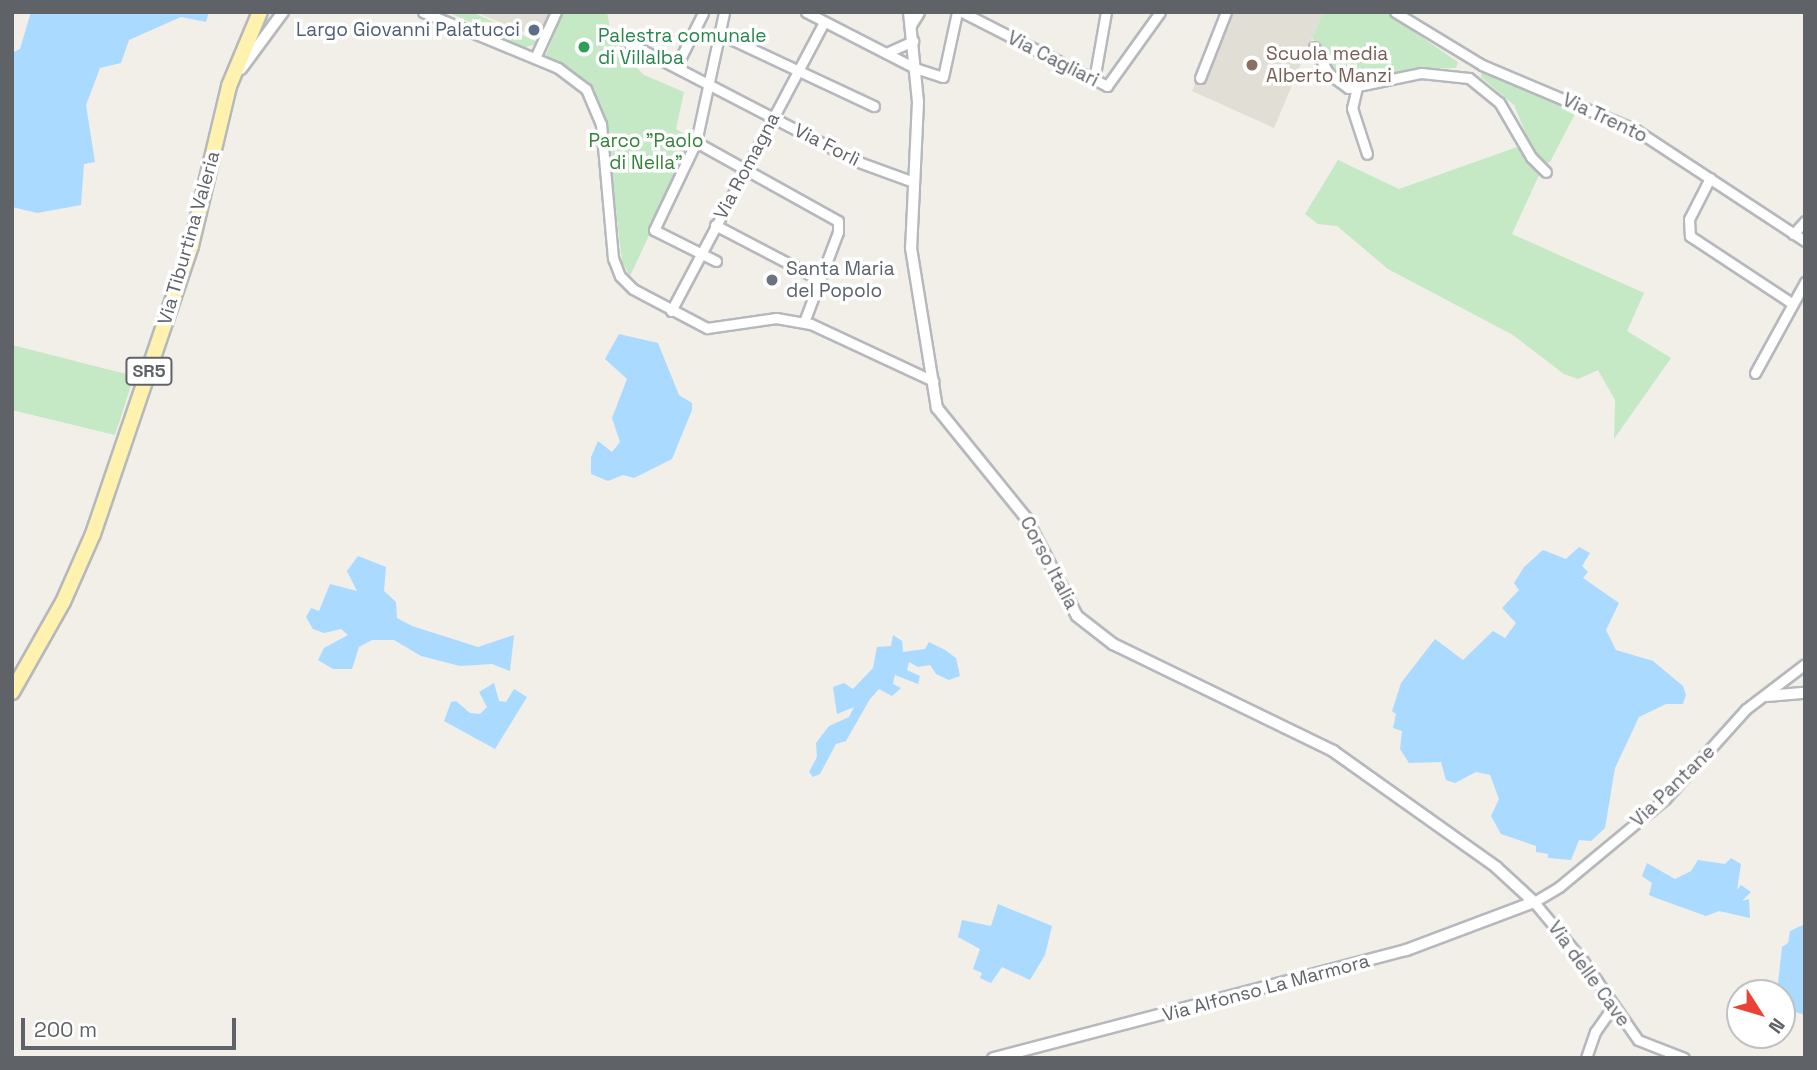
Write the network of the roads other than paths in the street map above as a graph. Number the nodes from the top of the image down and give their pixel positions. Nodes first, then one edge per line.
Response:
1 (260, 12) edge
2 (283, 12) edge
3 (423, 12) edge
4 (556, 12) edge
5 (909, 12) edge
6 (919, 12) edge
7 (960, 12) edge
8 (1106, 12) edge
9 (1160, 12) edge
10 (1226, 12) edge
11 (1395, 12) edge
12 (702, 13) edge
13 (812, 14) edge
14 (723, 17) edge
15 (824, 22) junction
16 (911, 25) junction
17 (720, 34) junction
18 (621, 39) dead end
19 (912, 41) junction
20 (1314, 47) dead end
21 (886, 53) junction
22 (535, 58) junction
23 (1467, 58) junction
24 (676, 67) junction
25 (915, 68) junction
26 (798, 71) junction
27 (1461, 75) junction
28 (1200, 78) dead end
29 (1094, 80) junction
30 (708, 83) junction
31 (1357, 87) junction
32 (874, 106) dead end
33 (224, 108) junction
34 (773, 118) junction
35 (696, 142) junction
36 (1367, 154) dead end
37 (746, 169) junction
38 (1546, 173) dead end
39 (1710, 178) junction
40 (911, 181) junction
41 (1805, 221) edge
42 (716, 225) junction
43 (1793, 234) junction
44 (1805, 241) edge
45 (701, 253) junction
46 (716, 261) dead end
47 (820, 280) junction
48 (1805, 282) edge
49 (1793, 304) junction
50 (671, 312) junction
51 (804, 322) junction
52 (1755, 373) dead end
53 (933, 381) junction
54 (1805, 664) edge
55 (12, 692) edge
56 (1805, 693) edge
57 (1767, 696) junction
58 (1534, 902) junction
59 (1612, 1009) junction
60 (993, 1058) edge
61 (1586, 1058) edge
62 (1684, 1058) edge

1 - 33 main road, Via Tiburtina Valeria / SR5
2 - 33 street
3 - 22 street
4 - 22 street
5 - 16 street, Corso Italia
6 - 16 street
7 - 25 street
7 - 29 street, Via Cagliari
8 - 29 street
9 - 29 street, Via Cagliari
10 - 28 street
11 - 23 street, Via Trento
12 - 14 street
12 - 24 street
13 - 15 street
14 - 17 street
15 - 21 street
15 - 26 street, Via Romagna
16 - 19 street, Corso Italia
17 - 26 street
17 - 30 street
18 - 24 street, Via Forlì
19 - 21 street
19 - 25 street, Corso Italia
20 - 31 street
21 - 25 street
22 - 50 street
23 - 27 street
23 - 39 street, Via Trento
24 - 30 street, Via Forlì
25 - 40 street, Corso Italia
26 - 32 street
26 - 34 street, Via Romagna
27 - 31 street
27 - 38 street
30 - 34 street, Via Forlì
30 - 35 street
31 - 36 street
33 - 55 main road, Via Tiburtina Valeria / SR5
34 - 37 street, Via Romagna
34 - 40 street, Via Forlì
35 - 37 street
35 - 45 street
37 - 42 street, Via Romagna
37 - 47 street
39 - 43 street, Via Trento
39 - 49 street
40 - 53 street, Corso Italia
41 - 43 street
42 - 45 street, Via Romagna
42 - 47 street
43 - 44 street, Via Trento
45 - 46 street
45 - 50 street, Via Romagna
47 - 51 street
48 - 49 street
49 - 52 street
50 - 51 street
51 - 53 street
53 - 58 street, Corso Italia
54 - 57 street, Via Pantane
56 - 57 street
57 - 58 street, Via Pantane
58 - 59 street, Via delle Cave
58 - 60 street, Via Alfonso La Marmora
59 - 61 street
59 - 62 street, Via delle Cave

